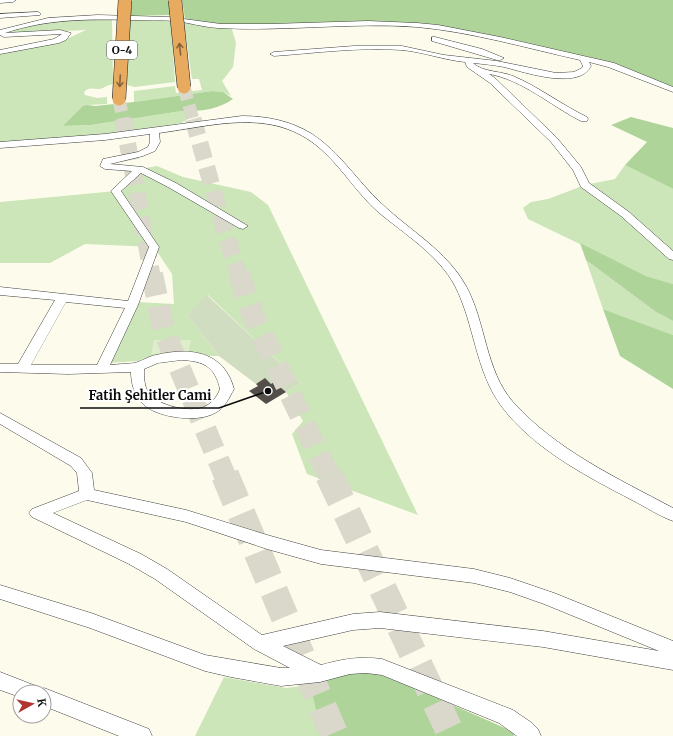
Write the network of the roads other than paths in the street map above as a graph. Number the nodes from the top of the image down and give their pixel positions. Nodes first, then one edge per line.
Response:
1 (13, 0) edge
2 (125, 0) edge
3 (175, 0) edge
4 (0, 1) edge
5 (0, 16) edge
6 (107, 17) junction
7 (0, 32) edge
8 (0, 36) edge
9 (435, 39) dead end
10 (0, 52) edge
11 (274, 54) dead end
12 (583, 58) junction
13 (468, 60) junction
14 (479, 71) junction
15 (534, 72) junction
16 (184, 87) tunnel mouth
17 (673, 90) edge
18 (119, 99) tunnel mouth
19 (584, 119) dead end
20 (154, 131) junction
21 (0, 145) edge
22 (140, 169) junction
23 (243, 226) dead end
24 (673, 258) edge
25 (0, 291) edge
26 (63, 297) junction
27 (132, 305) junction
28 (137, 367) junction
29 (0, 368) edge
30 (22, 369) junction
31 (102, 369) junction
32 (0, 418) edge
33 (86, 494) junction
34 (673, 515) edge
35 (0, 592) edge
36 (260, 643) junction
37 (673, 649) edge
38 (673, 662) edge
39 (320, 674) junction
40 (0, 682) edge
41 (12, 686) edge
42 (52, 700) edge
43 (142, 736) edge
44 (531, 736) edge

1 - 4 street
2 -> 18 highway, O-4, bridge
16 -> 3 highway, bridge
5 - 6 street
6 - 7 street
6 - 12 street
8 - 10 street
9 - 15 street
11 - 13 street
12 - 15 street
12 - 17 street
13 - 14 street
13 - 15 street
14 - 19 street
14 - 24 street
20 - 21 street
20 - 22 street
20 - 34 street
22 - 23 street
22 - 27 street
25 - 26 street
26 - 27 street
26 - 30 street
27 - 31 street
28 - 28 street
28 - 31 street
29 - 30 street
30 - 31 street
32 - 33 street
33 - 36 street
33 - 37 street
35 - 39 street
36 - 38 street
36 - 39 street
39 - 44 street
40 - 41 street
42 - 43 street

